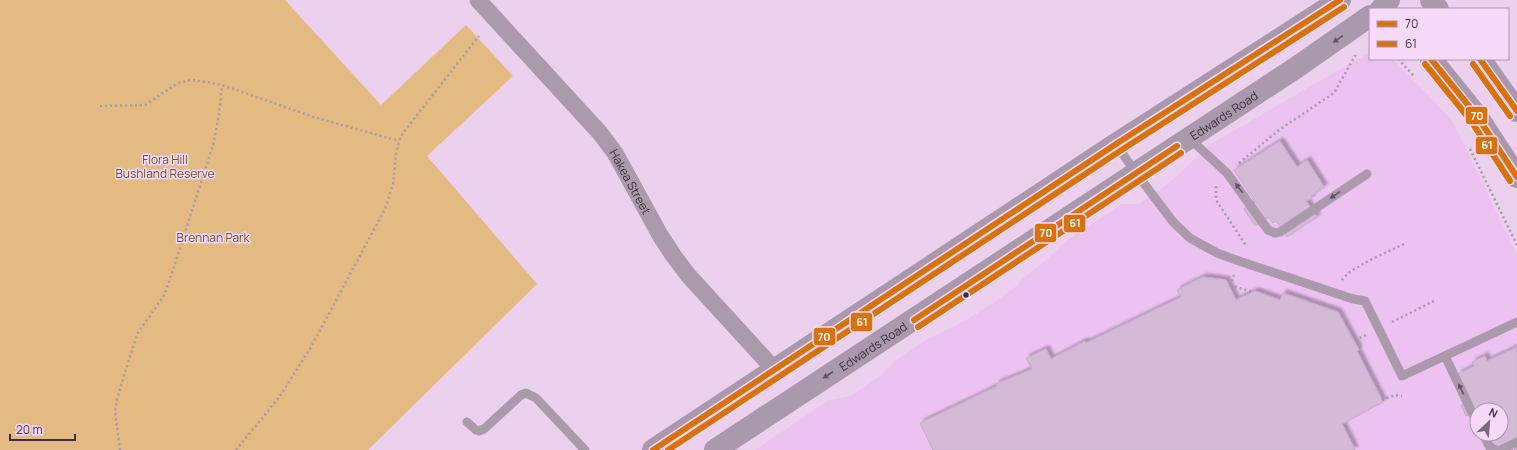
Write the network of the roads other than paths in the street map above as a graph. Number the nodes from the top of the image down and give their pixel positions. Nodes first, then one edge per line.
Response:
1 (478, 0) edge
2 (1311, 0) edge
3 (1340, 0) edge
4 (1431, 0) edge
5 (1437, 8) edge
6 (1369, 16) edge
7 (1277, 41) junction
8 (1432, 60) edge
9 (1481, 60) edge
10 (1517, 111) edge
11 (1189, 138) junction
12 (1116, 144) junction
13 (1136, 173) junction
14 (1367, 174) dead end
15 (1517, 177) edge
16 (1517, 322) edge
17 (1445, 356) junction
18 (774, 369) junction
19 (1469, 406) edge
20 (468, 422) dead end
21 (1487, 442) edge
22 (1517, 442) edge
23 (585, 450) edge
24 (653, 450) edge
25 (715, 450) edge
26 (1495, 450) edge
27 (1501, 450) edge

1 - 18 street, Hakea Street
2 - 7 street
3 - 7 street
4 - 5 street
6 -> 11 street, Edwards Road
7 - 12 street
8 - 15 street
9 - 10 street
11 - 13 street, Edwards Road
14 -> 11 lane
12 - 13 lane
12 - 18 street
13 - 17 lane
13 -> 25 street, Edwards Road
16 - 17 lane
19 -> 17 lane
18 - 24 street
20 - 23 lane
21 - 26 lane
22 - 27 lane

